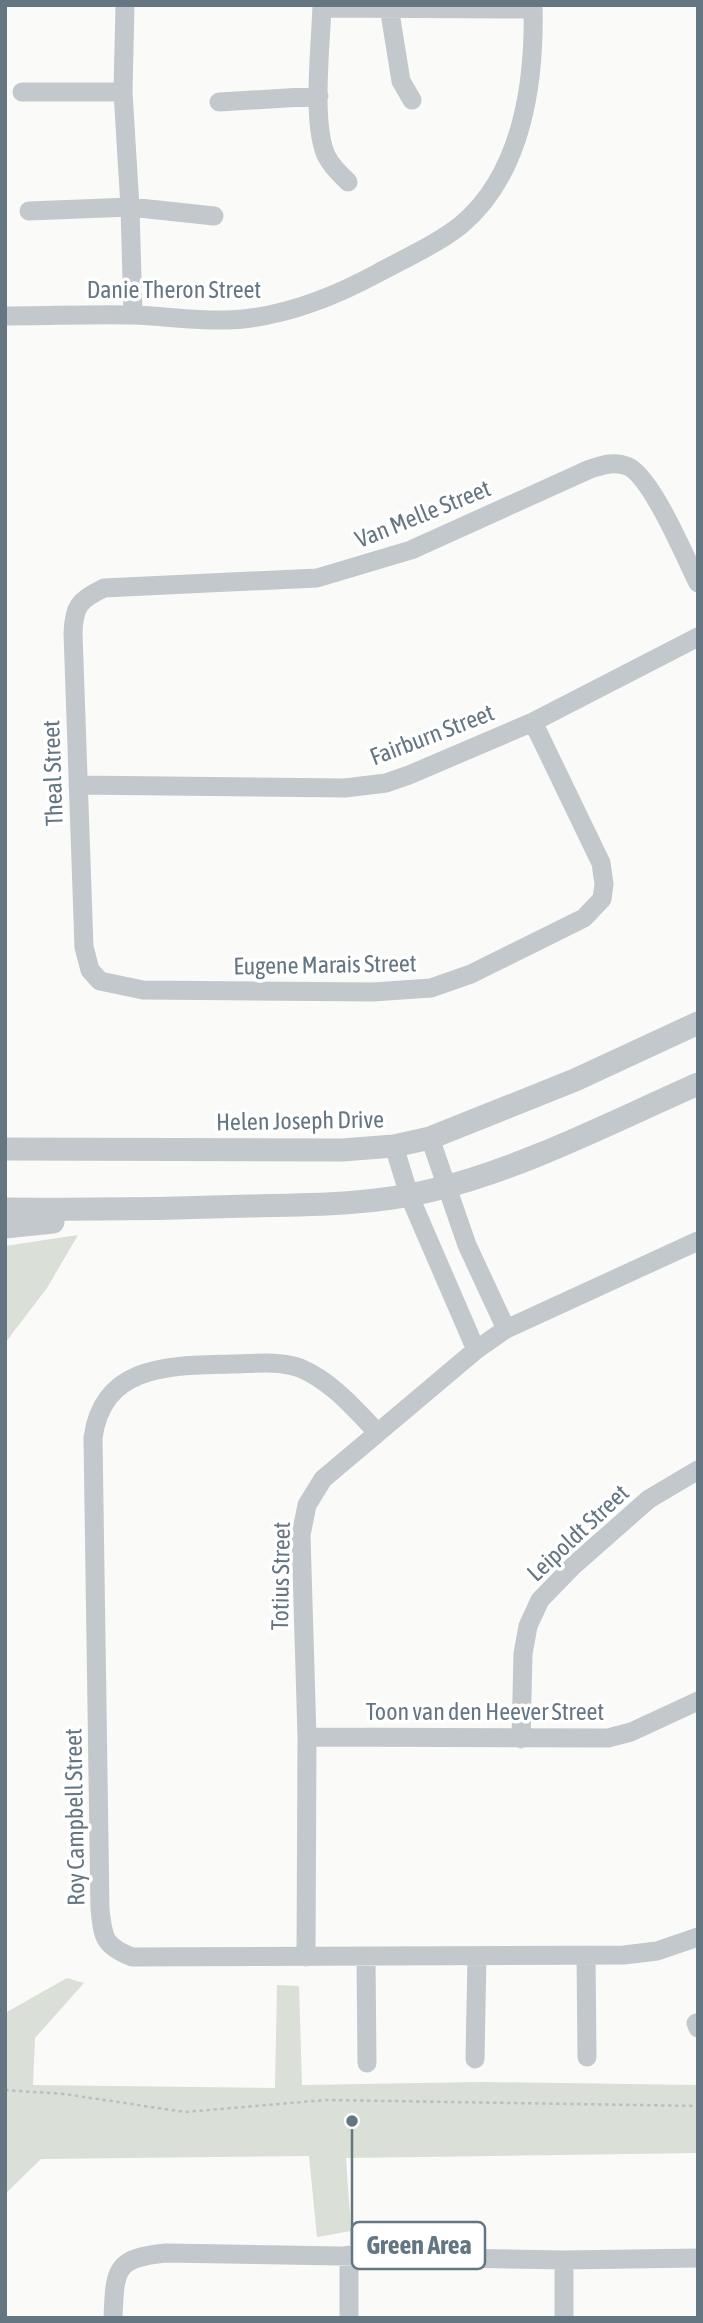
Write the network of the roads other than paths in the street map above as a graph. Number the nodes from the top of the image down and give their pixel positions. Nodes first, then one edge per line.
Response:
1 (125, 5) edge
2 (322, 6) edge
3 (389, 7) edge
4 (533, 7) edge
5 (22, 92) dead end
6 (123, 92) junction
7 (318, 96) junction
8 (412, 100) dead end
9 (219, 102) dead end
10 (348, 182) dead end
11 (130, 207) junction
12 (29, 211) dead end
13 (214, 216) dead end
14 (133, 315) junction
15 (5, 316) edge
16 (698, 583) edge
17 (104, 588) joint
18 (698, 636) edge
19 (533, 722) junction
20 (78, 785) junction
21 (90, 970) joint
22 (698, 1023) edge
23 (698, 1084) edge
24 (430, 1138) junction
25 (394, 1146) junction
26 (5, 1149) edge
27 (446, 1187) junction
28 (410, 1195) junction
29 (5, 1209) edge
30 (107, 1211) junction
31 (5, 1227) edge
32 (698, 1241) edge
33 (506, 1329) junction
34 (476, 1350) junction
35 (377, 1432) junction
36 (698, 1470) edge
37 (698, 1701) edge
38 (307, 1737) junction
39 (521, 1739) junction
40 (698, 1937) edge
41 (586, 1955) junction
42 (477, 1956) junction
43 (306, 1957) junction
44 (366, 1957) junction
45 (587, 2057) dead end
46 (475, 2059) dead end
47 (367, 2063) dead end
48 (349, 2255) junction
49 (698, 2258) edge
50 (564, 2260) junction
51 (113, 2318) edge
52 (349, 2318) edge
53 (564, 2318) edge

1 - 6 street
2 - 3 street
2 - 7 street
3 - 4 street
3 - 8 street
4 - 14 street, Danie Theron Street
5 - 6 street
6 - 11 street
7 - 9 street
7 - 10 street
11 - 12 street
11 - 13 street
11 - 14 street
14 - 15 street, Danie Theron Street
16 - 17 street, Van Melle Street
17 - 20 street, Theal Street
18 - 19 street, Fairburn Street
19 - 20 street, Fairburn Street
19 - 21 street, Eugene Marais Street
20 - 21 street, Theal Street
22 - 24 street, Helen Joseph Drive
23 - 27 street
24 - 25 street, Helen Joseph Drive
24 - 27 street
25 - 26 street, Helen Joseph Drive
25 - 28 street
27 - 28 street
27 - 33 street
28 - 30 street
28 - 34 street
29 - 30 street
30 - 31 street
32 - 33 street, Totius Street
33 - 34 street, Totius Street
34 - 35 street, Totius Street
35 - 38 street, Totius Street
35 - 43 street, Roy Campbell Street
36 - 39 street, Leipoldt Street
37 - 39 street, Toon van den Heever Street
38 - 39 street, Toon van den Heever Street
38 - 43 street, Totius Street
40 - 41 street, Roy Campbell Street
41 - 42 street, Roy Campbell Street
41 - 45 street
42 - 44 street, Roy Campbell Street
42 - 46 street
43 - 44 street, Roy Campbell Street
44 - 47 street
48 - 50 street
48 - 51 street
48 - 52 street
49 - 50 street
50 - 53 street

